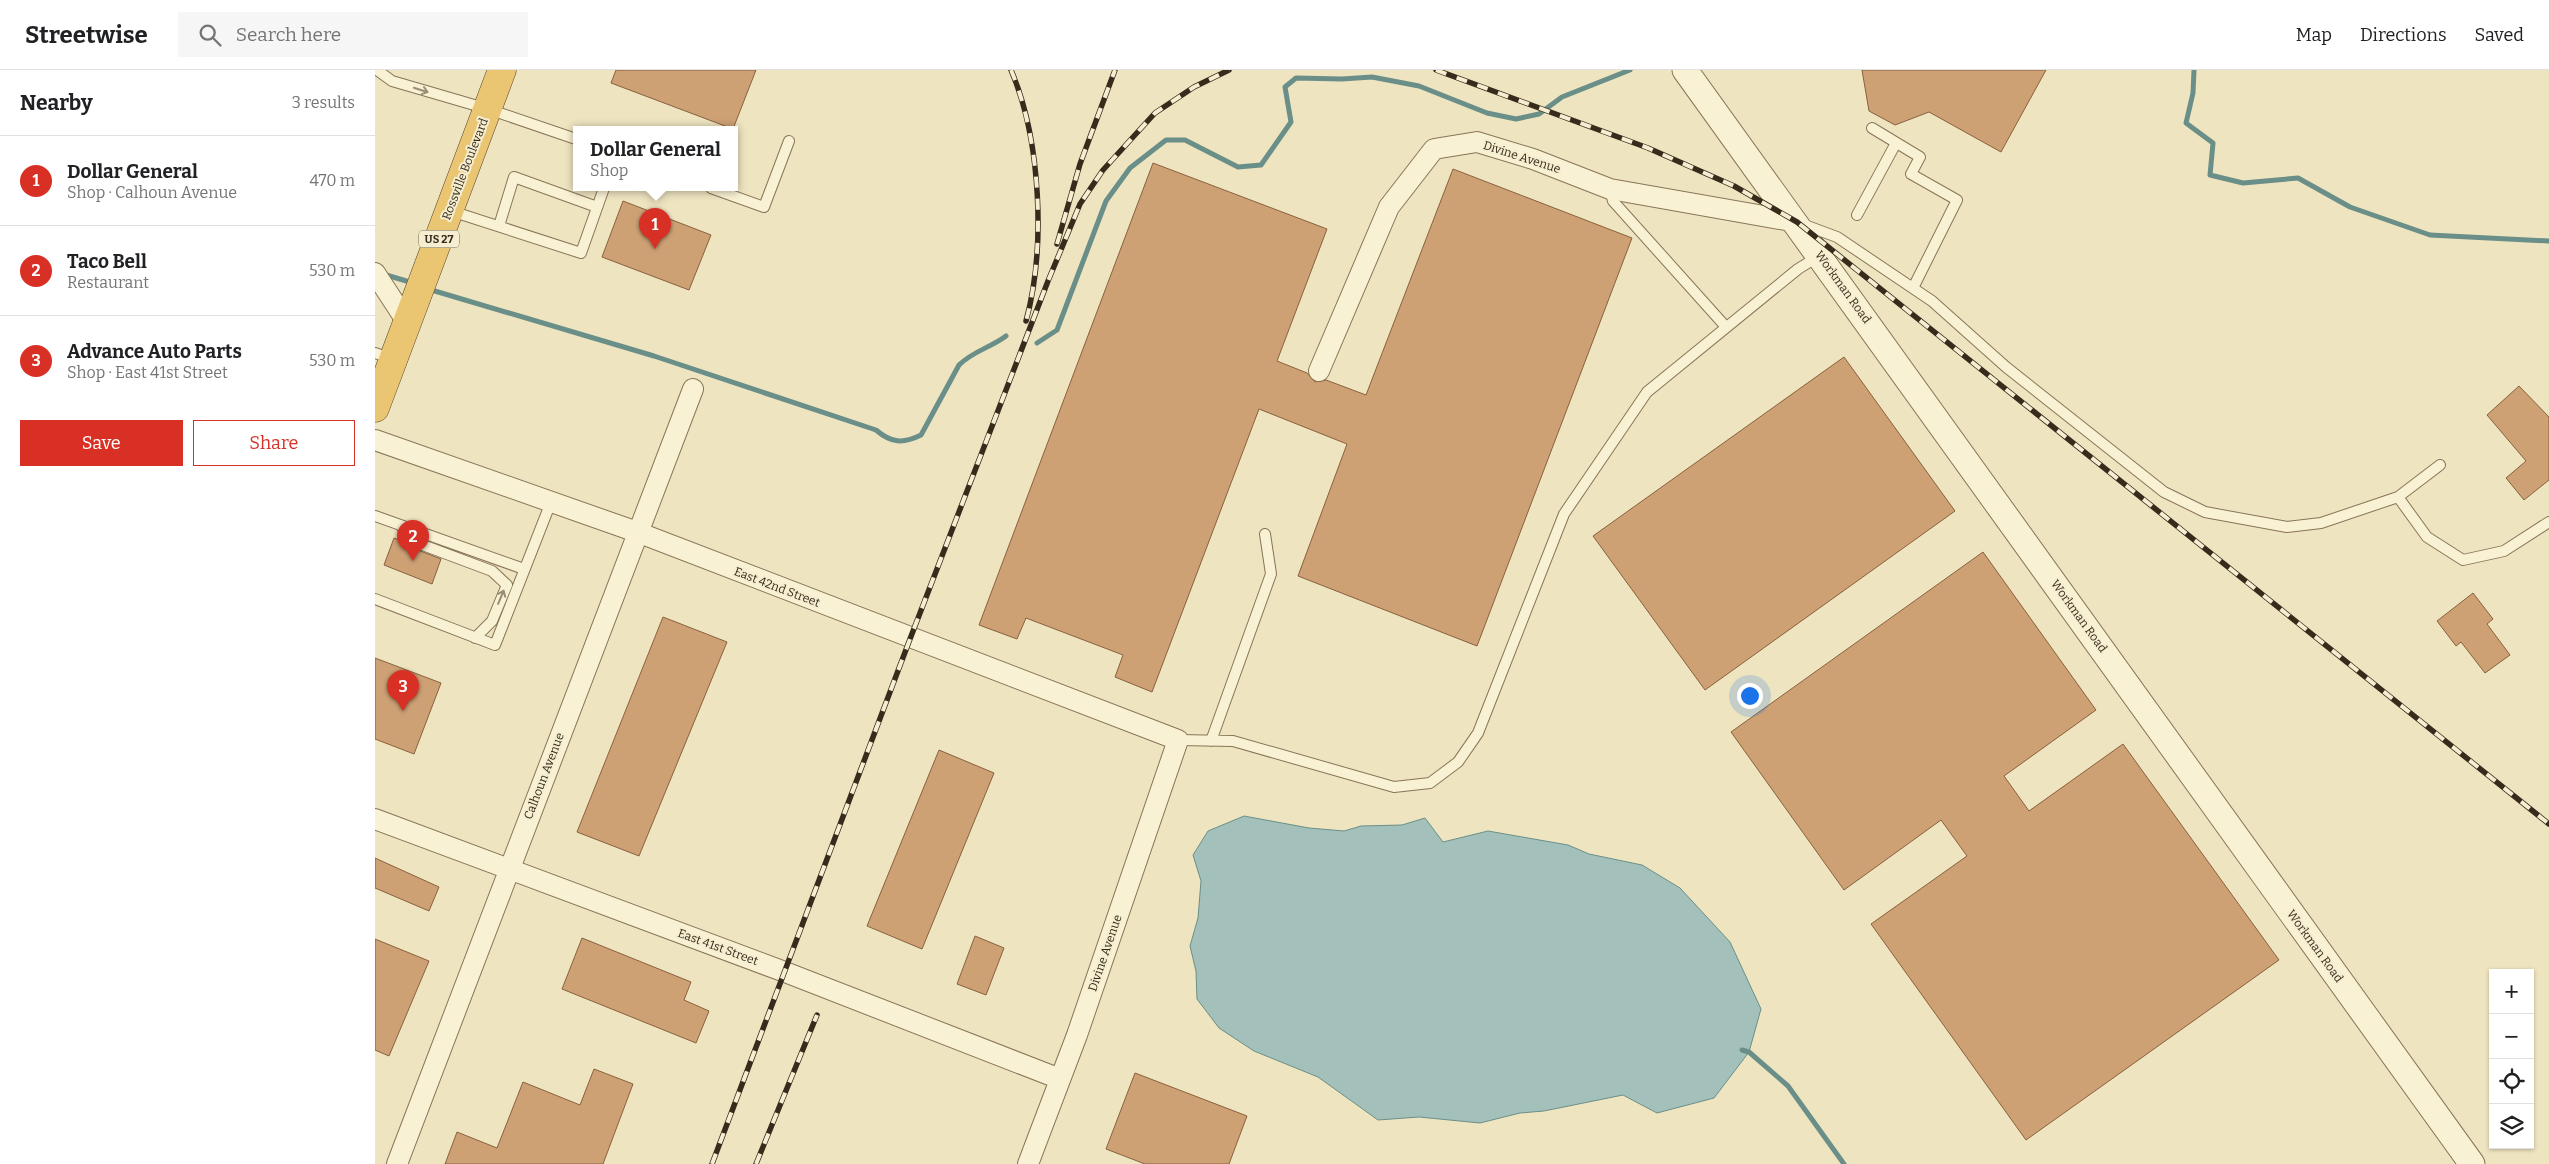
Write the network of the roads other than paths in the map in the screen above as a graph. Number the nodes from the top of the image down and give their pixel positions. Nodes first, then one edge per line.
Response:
1 (377, 70) edge
2 (502, 70) edge
3 (1685, 70) edge
4 (488, 109) junction
5 (1872, 128) dead end
6 (573, 139) edge
7 (789, 141) dead end
8 (1896, 142) junction
9 (1610, 189) junction
10 (603, 191) edge
11 (719, 191) edge
12 (597, 207) junction
13 (450, 211) junction
14 (1857, 215) dead end
15 (1797, 222) junction
16 (499, 226) junction
17 (1820, 255) junction
18 (376, 278) edge
19 (1913, 288) junction
20 (407, 322) junction
21 (1726, 327) junction
22 (384, 356) edge
23 (1319, 372) dead end
24 (693, 389) dead end
25 (375, 408) edge
26 (375, 440) edge
27 (2440, 465) dead end
28 (2398, 497) junction
29 (551, 502) junction
30 (375, 516) edge
31 (2549, 522) edge
32 (401, 526) junction
33 (637, 532) junction
34 (1265, 534) dead end
35 (524, 569) junction
36 (375, 599) edge
37 (475, 638) junction
38 (1178, 740) junction
39 (1211, 741) junction
40 (375, 819) edge
41 (509, 870) junction
42 (1060, 1079) junction
43 (397, 1164) edge
44 (1028, 1164) edge
45 (2472, 1164) edge

1 -> 4 lane
2 - 4 highway, Rossville Boulevard / US 27
3 - 15 street, Workman Road
4 - 6 lane
4 - 13 highway, Rossville Boulevard / US 27
5 - 8 lane
7 - 11 lane
8 - 14 lane
8 - 19 lane
9 - 15 street, Divine Avenue
9 - 21 lane
9 - 23 street, Divine Avenue
10 - 12 lane
12 - 16 lane
12 - 16 lane
13 - 16 lane
13 - 20 highway, Rossville Boulevard / US 27
15 - 17 street, Workman Road
15 - 19 lane
17 - 21 lane
17 - 45 street, Workman Road
18 - 20 street
19 - 28 lane
20 - 22 highway, Rossville Boulevard / US 27
21 - 39 lane
22 - 25 highway, Rossville Boulevard / US 27
24 - 33 street, Calhoun Avenue
26 - 29 street, East 42nd Street
27 - 28 lane
28 - 31 lane
29 - 33 street, East 42nd Street
29 - 35 lane
30 - 32 lane
32 - 35 lane
37 -> 32 lane
33 - 38 street, East 42nd Street
33 - 41 street, Calhoun Avenue
34 - 39 lane
35 - 37 lane
36 - 37 lane
38 - 39 lane
38 - 42 street, Divine Avenue
40 - 41 street, East 41st Street
41 - 42 street, East 41st Street
41 - 43 street, Calhoun Avenue
42 - 44 street, Divine Avenue

